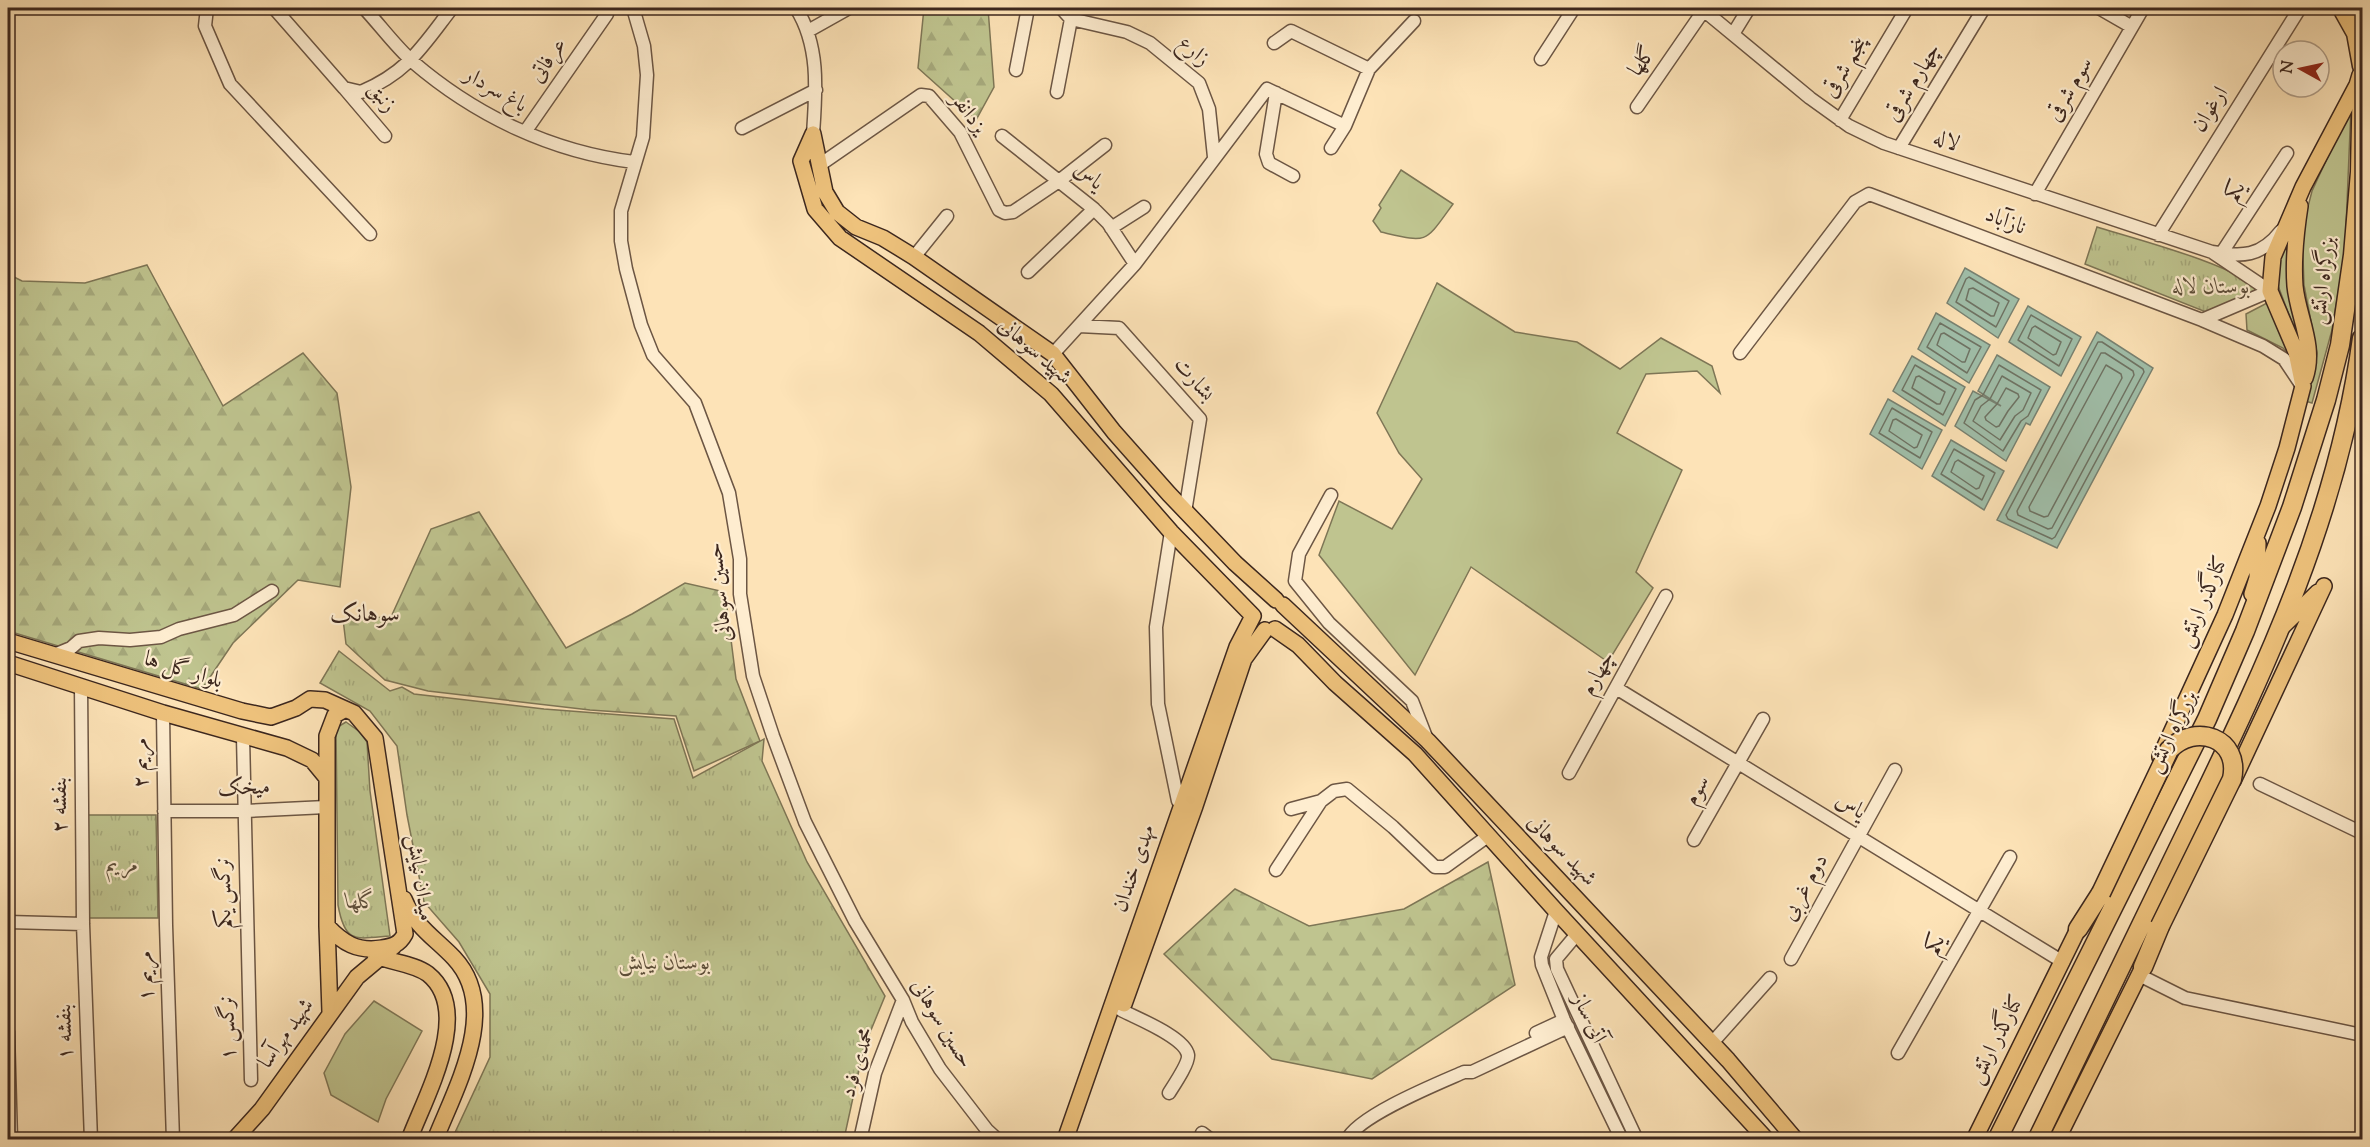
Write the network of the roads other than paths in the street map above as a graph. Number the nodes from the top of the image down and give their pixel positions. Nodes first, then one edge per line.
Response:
1 (207, 8) edge
2 (274, 8) edge
3 (364, 8) edge
4 (452, 8) edge
5 (633, 8) edge
6 (796, 8) edge
7 (849, 8) edge
8 (1028, 8) edge
9 (1061, 8) edge
10 (1574, 8) edge
11 (1749, 8) edge
12 (1907, 8) edge
13 (1984, 8) edge
14 (2099, 8) edge
15 (2143, 8) edge
16 (2300, 8) edge
17 (2342, 8) edge
18 (1703, 9) edge
19 (607, 14) dead end
20 (1071, 19) junction
21 (1414, 21) dead end
22 (2132, 27) junction
23 (808, 31) junction
24 (1733, 34) junction
25 (1274, 43) dead end
26 (1541, 59) dead end
27 (412, 60) junction
28 (2362, 66) edge
29 (1369, 69) junction
30 (1016, 70) dead end
31 (2362, 75) edge
32 (344, 88) junction
33 (816, 90) junction
34 (1057, 92) dead end
35 (1276, 93) junction
36 (1637, 107) dead end
37 (1839, 120) junction
38 (1346, 126) junction
39 (742, 128) dead end
40 (525, 132) junction
41 (813, 134) junction
42 (385, 136) dead end
43 (1002, 136) dead end
44 (1105, 145) dead end
45 (1331, 148) dead end
46 (1899, 148) junction
47 (2287, 153) dead end
48 (1214, 157) junction
49 (634, 162) junction
50 (821, 164) junction
51 (1293, 176) dead end
52 (1059, 182) junction
53 (2303, 187) junction
54 (2035, 194) junction
55 (1144, 207) dead end
56 (1094, 209) junction
57 (946, 216) dead end
58 (2285, 225) junction
59 (1111, 228) junction
60 (370, 234) dead end
61 (2158, 235) junction
62 (2216, 253) junction
63 (914, 257) junction
64 (1135, 264) junction
65 (1028, 272) dead end
66 (2270, 291) junction
67 (2202, 320) junction
68 (1079, 326) junction
69 (2362, 338) edge
70 (1740, 353) dead end
71 (1053, 354) junction
72 (2302, 386) junction
73 (1331, 495) dead end
74 (1185, 512) junction
75 (2258, 531) junction
76 (1171, 532) junction
77 (2302, 574) junction
78 (272, 591) dead end
79 (1666, 596) dead end
80 (1279, 603) junction
81 (2303, 606) junction
82 (1253, 616) junction
83 (2282, 627) junction
84 (1270, 630) junction
85 (2304, 631) junction
86 (8, 641) edge
87 (2236, 651) junction
88 (54, 655) junction
89 (8, 663) edge
90 (81, 686) junction
91 (1616, 688) junction
92 (344, 710) junction
93 (163, 713) junction
94 (1763, 719) dead end
95 (243, 737) junction
96 (1428, 741) junction
97 (1415, 754) junction
98 (1738, 763) junction
99 (1895, 770) dead end
100 (1569, 772) dead end
101 (326, 777) junction
102 (2260, 784) dead end
103 (1178, 801) dead end
104 (1321, 801) junction
105 (326, 807) junction
106 (1291, 809) dead end
107 (164, 811) junction
108 (244, 811) junction
109 (2362, 833) edge
110 (1488, 836) junction
111 (1858, 836) junction
112 (1694, 840) dead end
113 (2010, 857) dead end
114 (1276, 870) dead end
115 (396, 882) junction
116 (1556, 911) junction
117 (1980, 911) junction
118 (8, 922) edge
119 (83, 924) junction
120 (327, 926) junction
121 (2078, 929) junction
122 (1577, 934) junction
123 (393, 946) junction
124 (364, 950) junction
125 (381, 958) junction
126 (1791, 959) dead end
127 (2063, 962) junction
128 (2141, 971) junction
129 (248, 974) joint
130 (1770, 978) dead end
131 (903, 1000) junction
132 (1122, 1010) junction
133 (330, 1012) junction
134 (1566, 1024) junction
135 (8, 1032) edge
136 (2362, 1035) edge
137 (1712, 1043) junction
138 (1898, 1053) dead end
139 (1606, 1076) junction
140 (251, 1080) dead end
141 (1594, 1082) junction
142 (1169, 1093) dead end
143 (1771, 1109) junction
144 (1752, 1122) junction
145 (984, 1135) edge
146 (11, 1140) edge
147 (91, 1140) edge
148 (173, 1140) edge
149 (234, 1140) edge
150 (409, 1140) edge
151 (435, 1140) edge
152 (860, 1140) edge
153 (998, 1140) edge
154 (1065, 1140) edge
155 (1076, 1140) edge
156 (1347, 1140) edge
157 (1622, 1140) edge
158 (1638, 1140) edge
159 (1767, 1140) edge
160 (1796, 1140) edge
161 (1974, 1140) edge
162 (1997, 1140) edge
163 (2037, 1140) edge
164 (2057, 1140) edge

1 - 60 street
2 - 32 street, زنبق
3 - 27 street, باغ سردار
4 - 27 street
5 - 49 street, حسین سوهانی
6 - 23 street, شهید سوهانی
7 - 23 street
8 - 30 street
9 - 20 street
10 - 26 street
11 - 24 street
12 - 37 street, پنجم شرقی
13 - 46 street, چهارم شرقی
14 - 22 street
15 - 22 street, سوم شرقی
16 - 61 street, ارغوان
17 - 28 highway, کنارگذر ارتش
18 - 24 street, لاله
18 - 36 street, گلها
19 - 40 street, عرفاتی
20 - 34 street
20 - 48 street, زارع
21 - 29 street
22 - 54 street, سوم شرقی
23 - 33 street, شهید سوهانی
24 - 37 street, لاله
25 - 29 street
27 - 32 street
27 - 40 street, باغ سردار
28 - 53 main road, کنارگذر ارتش
29 - 38 street
31 - 87 highway, بزرگراه ارتش
32 - 42 street, زنبق
33 - 39 street
33 - 41 street, شهید سوهانی
35 - 38 street
35 - 48 street
35 - 51 street
37 - 46 street, لاله
38 - 45 street
40 - 49 street, باغ سردار
41 - 50 main road, شهید سوهانی
41 - 76 main road, شهید سوهانی
43 - 52 street, یاس
44 - 52 street
46 - 54 street, لاله
47 - 62 street, یکم
48 - 64 street
49 - 131 street, حسین سوهانی
50 - 52 street, یزدانفر
50 - 63 main road, شهید سوهانی
52 - 56 street, یاس
53 - 58 main road, کنارگذر ارتش
53 - 72 main road
54 - 61 street, لاله
55 - 59 street
56 - 59 street, یاس
56 - 65 street
57 - 63 street
58 - 62 street, لاله
58 - 66 main road, کنارگذر ارتش
59 - 64 street, یاس
61 - 62 street, لاله
62 - 66 street, لاله
63 - 71 main road, شهید سوهانی
64 - 68 street
66 - 67 street
66 - 72 main road, کنارگذر ارتش
67 - 70 street, نازآباد
67 - 72 street, نازآباد
68 - 71 street
68 - 74 street, بشارت
69 - 77 highway, بزرگراه ارتش
71 - 74 main road, شهید سوهانی
72 - 75 main road, کنارگذر ارتش
73 - 96 street
74 - 80 main road, شهید سوهانی
75 - 87 main road
75 - 121 main road, کنارگذر ارتش
76 - 82 main road, شهید سوهانی
76 - 103 street
77 - 81 main road
77 - 83 highway, بزرگراه ارتش
78 - 88 street
79 - 91 street, چهارم
80 - 82 main road
80 - 84 main road
80 - 96 main road, شهید سوهانی
81 - 83 main road
81 - 85 main road
81 - 85 main road
82 - 84 main road
82 - 154 main road, مهدی خندان
83 - 163 highway, بزرگراه ارتش
84 - 97 main road, شهید سوهانی
84 - 132 main road, مهدی خندان
85 - 128 main road
86 - 88 main road, بلوار گل ها
87 - 162 highway, بزرگراه ارتش
88 - 92 main road, بلوار گل ها
89 - 90 main road, بلوار گل ها
90 - 93 main road, بلوار گل ها
90 - 119 street, بنفشه ۲
91 - 98 street, یاس
91 - 100 street, چهارم
92 - 101 main road
92 - 115 main road, میدان نیایش
93 - 95 main road, بلوار گل ها
93 - 107 street, مریم ۲
94 - 98 street, سوم
95 - 101 main road, بلوار گل ها
95 - 108 street, نرگس یکم
96 - 97 main road
96 - 137 main road, شهید سوهانی
97 - 110 main road, شهید سوهانی
98 - 111 street, یاس
98 - 112 street, سوم
99 - 111 street, دوم غربی
101 - 105 main road
102 - 109 street
104 - 106 street
104 - 110 street
104 - 114 street
105 - 108 street, میخک
105 - 120 main road
107 - 108 street, میخک
107 - 148 street, مریم ۱
108 - 129 street, نرگس یکم
110 - 116 main road, شهید سوهانی
111 - 117 street, یاس
111 - 126 street, دوم غربی
113 - 117 street, یکم
115 - 123 main road, میدان نیایش
115 - 151 main road
116 - 122 main road, شهید سوهانی
116 - 134 street, آتی ساز
117 - 127 street, یاس
117 - 138 street, یکم
118 - 119 street
119 - 147 street, بنفشه ۱
120 - 124 main road
120 - 133 main road
121 - 127 main road, کنارگذر ارتش
121 - 128 highway, bridge
122 - 139 street, آتی ساز
122 - 144 main road, شهید سوهانی
123 - 124 main road, میدان نیایش
123 - 125 main road, شهید مهرآسا
124 - 125 main road
125 - 133 main road, شهید مهرآسا
125 - 150 main road
127 - 161 main road, کنارگذر ارتش
128 - 136 street
128 - 164 main road
129 - 140 street, نرگس ۱
130 - 137 street
131 - 145 street, حسین سوهانی
131 - 152 street, محمدی فرد
132 - 142 street
132 - 155 main road, مهدی خندان
133 - 149 main road, شهید مهرآسا
134 - 141 street, آتی ساز
134 - 156 street
135 - 146 street
137 - 143 main road, شهید سوهانی
139 - 141 street
139 - 158 street, آتی ساز
141 - 157 street, آتی ساز
143 - 144 main road
143 - 160 main road, شهید سوهانی
144 - 159 main road, شهید سوهانی
145 - 153 street, حسین سوهانی

